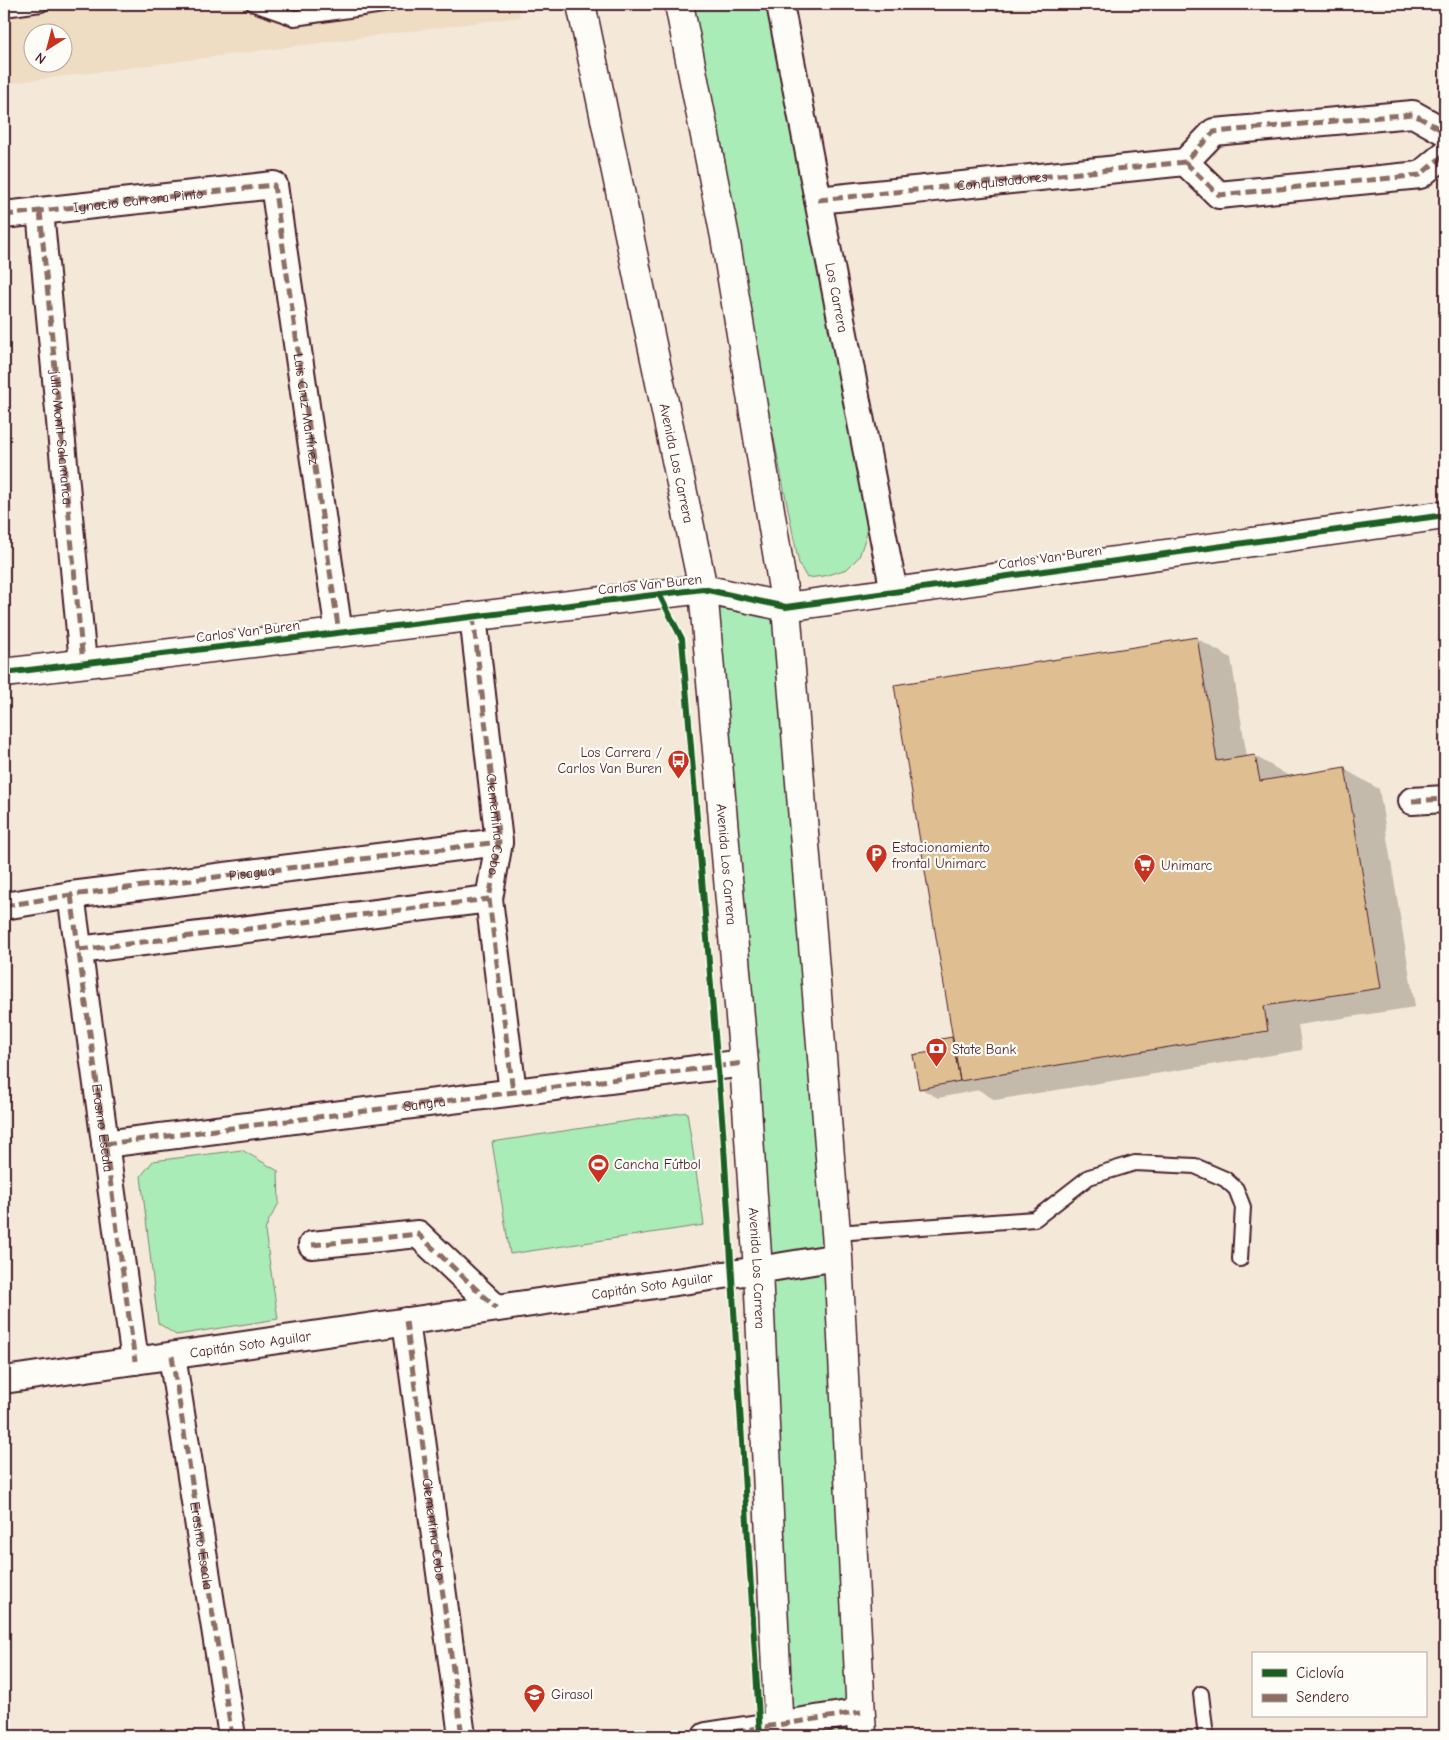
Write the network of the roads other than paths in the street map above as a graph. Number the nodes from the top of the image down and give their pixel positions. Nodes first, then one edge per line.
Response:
1 (41, 4) edge
2 (254, 4) edge
3 (390, 4) edge
4 (581, 4) edge
5 (679, 4) edge
6 (780, 4) edge
7 (4, 9) edge
8 (1445, 132) edge
9 (1445, 154) edge
10 (1185, 162) junction
11 (274, 185) joint
12 (818, 200) junction
13 (40, 211) junction
14 (4, 215) edge
15 (1445, 515) edge
16 (703, 589) junction
17 (894, 592) junction
18 (786, 607) junction
19 (474, 616) junction
20 (339, 633) junction
21 (84, 663) junction
22 (4, 673) edge
23 (1445, 799) edge
24 (1412, 801) dead end
25 (499, 842) junction
26 (71, 895) junction
27 (489, 899) junction
28 (4, 906) edge
29 (79, 950) junction
30 (744, 1063) junction
31 (513, 1092) junction
32 (105, 1144) junction
33 (837, 1245) junction
34 (312, 1246) dead end
35 (1240, 1259) dead end
36 (758, 1270) junction
37 (496, 1308) junction
38 (406, 1321) junction
39 (172, 1356) junction
40 (135, 1361) junction
41 (4, 1380) edge
42 (1202, 1694) dead end
43 (862, 1724) edge
44 (779, 1730) edge
45 (232, 1736) edge
46 (462, 1736) edge
47 (706, 1736) edge
48 (1206, 1736) edge

1 - 7 lane
2 - 3 lane
4 - 16 main road, Avenida Los Carrera
5 - 18 main road
6 - 12 street, Los Carrera
8 - 10 street
9 - 10 street
10 - 12 street, Conquistadores
11 - 13 street, Ignacio Carrera Pinto
11 - 20 street, Luis Cruz Martínez
12 - 17 street, Los Carrera
13 - 14 street, Ignacio Carrera Pinto
13 - 21 street, julio Montt Salamanca
15 - 17 main road, Carlos Van Buren
16 - 18 main road, Carlos Van Buren
16 - 19 main road, Carlos Van Buren
16 - 30 main road, Avenida Los Carrera
17 - 18 main road, Carlos Van Buren
18 - 33 main road
19 - 20 main road, Carlos Van Buren
19 - 25 street, Clementina Cobo
20 - 21 main road, Carlos Van Buren
21 - 22 main road, Carlos Van Buren
23 - 24 street
25 - 26 street, Pisagua
25 - 27 street, Clementina Cobo
26 - 28 street, Pisagua
26 - 29 street, Erasmo Escala
27 - 29 street
27 - 31 street, Clementina Cobo
29 - 32 street, Erasmo Escala
30 - 31 street, Sangra
30 - 36 main road, Avenida Los Carrera
31 - 32 street, Sangra
32 - 40 street, Erasmo Escala
33 - 35 lane
33 - 36 street, Capitán Soto Aguilar
33 - 43 main road
34 - 37 street
36 - 37 street, Capitán Soto Aguilar
36 - 44 main road, Avenida Los Carrera
37 - 38 street, Capitán Soto Aguilar
38 - 39 street, Capitán Soto Aguilar
38 - 46 street, Clementina Cobo
39 - 40 street, Capitán Soto Aguilar
39 - 45 street, Erasmo Escala
40 - 41 street, Capitán Soto Aguilar
42 - 48 lane
43 - 44 street
44 - 47 street

